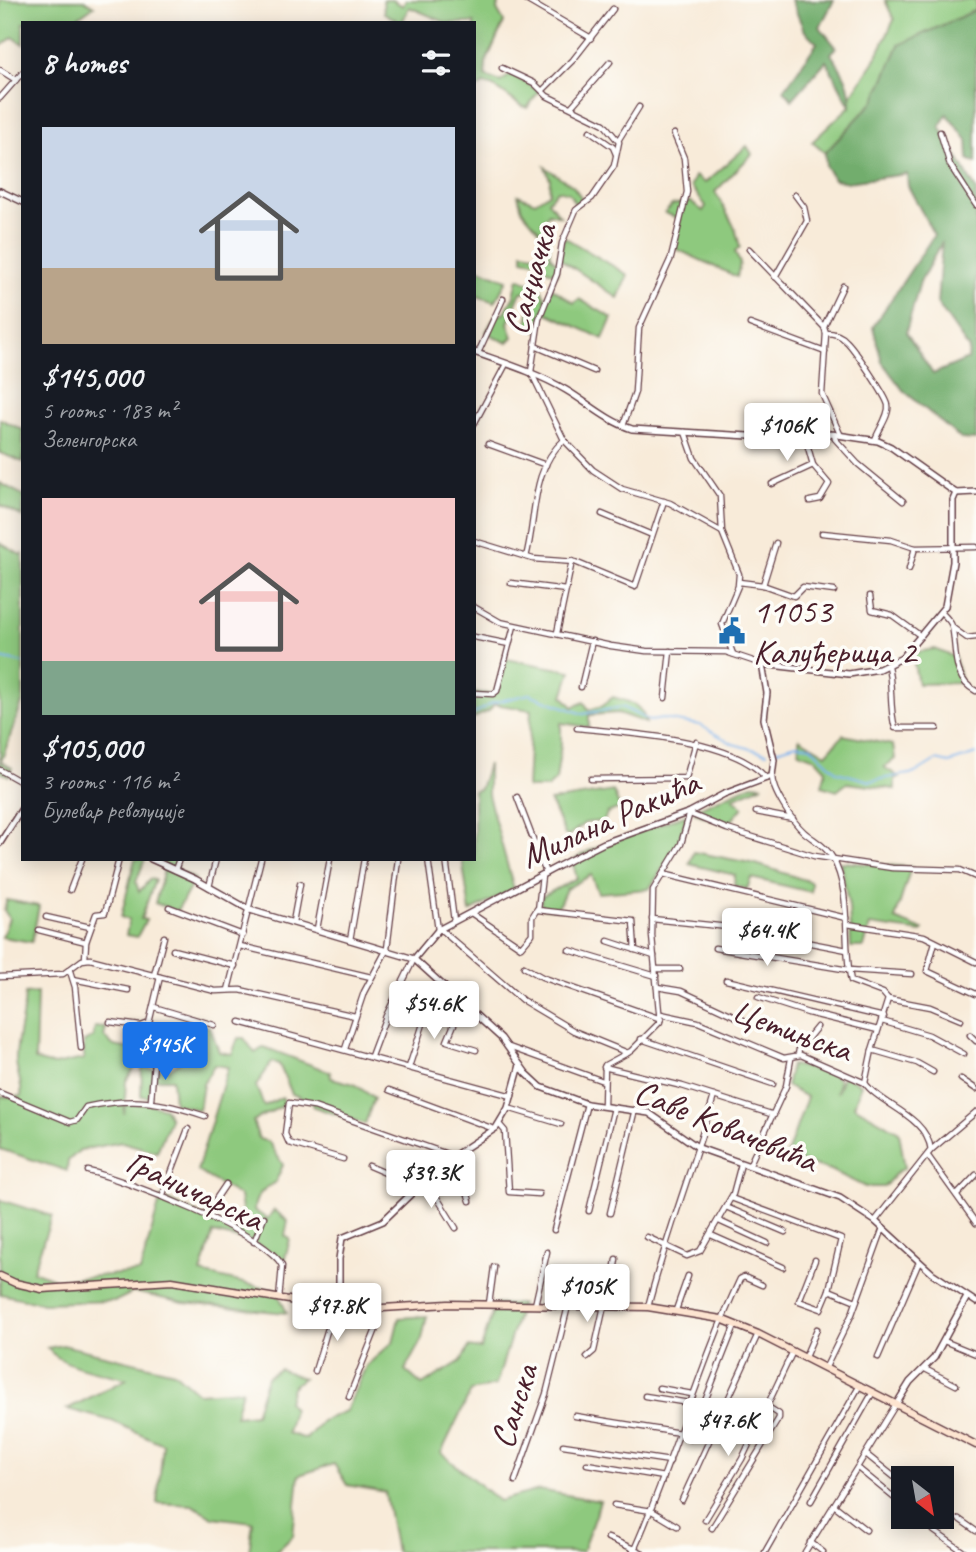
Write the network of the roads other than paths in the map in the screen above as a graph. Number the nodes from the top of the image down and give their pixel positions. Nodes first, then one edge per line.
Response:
1 (526, 0) edge
2 (613, 9) dead end
3 (591, 38) junction
4 (610, 62) dead end
5 (502, 68) dead end
6 (0, 70) edge
7 (20, 76) edge
8 (543, 90) junction
9 (0, 98) edge
10 (572, 107) junction
11 (639, 107) dead end
12 (590, 131) dead end
13 (940, 131) dead end
14 (674, 134) dead end
15 (619, 139) junction
16 (617, 154) junction
17 (0, 191) edge
18 (795, 195) dead end
19 (21, 201) edge
20 (976, 205) edge
21 (749, 249) dead end
22 (775, 277) junction
23 (843, 286) dead end
24 (503, 299) dead end
25 (750, 324) dead end
26 (824, 327) junction
27 (826, 334) junction
28 (535, 346) junction
29 (476, 352) edge
30 (825, 352) junction
31 (506, 364) junction
32 (594, 371) dead end
33 (531, 372) junction
34 (476, 420) edge
35 (622, 426) junction
36 (685, 432) junction
37 (804, 433) junction
38 (837, 434) junction
39 (564, 440) junction
40 (874, 440) junction
41 (488, 444) dead end
42 (546, 465) junction
43 (813, 465) junction
44 (772, 484) dead end
45 (976, 492) edge
46 (956, 493) junction
47 (664, 501) junction
48 (810, 501) dead end
49 (903, 501) dead end
50 (602, 514) dead end
51 (722, 532) junction
52 (822, 533) dead end
53 (652, 535) junction
54 (476, 542) edge
55 (776, 543) dead end
56 (976, 547) edge
57 (915, 548) junction
58 (954, 550) junction
59 (526, 557) junction
60 (572, 561) junction
61 (909, 569) dead end
62 (738, 582) junction
63 (511, 583) dead end
64 (763, 584) junction
65 (566, 590) junction
66 (834, 590) dead end
67 (870, 596) dead end
68 (476, 608) edge
69 (942, 613) junction
70 (514, 626) junction
71 (953, 628) junction
72 (557, 634) junction
73 (921, 636) junction
74 (476, 637) edge
75 (976, 637) edge
76 (592, 642) junction
77 (509, 644) junction
78 (670, 651) junction
79 (733, 654) junction
80 (762, 664) junction
81 (888, 666) junction
82 (581, 687) dead end
83 (976, 691) edge
84 (476, 693) edge
85 (665, 698) dead end
86 (577, 727) dead end
87 (937, 728) dead end
88 (696, 742) junction
89 (0, 770) edge
90 (769, 777) junction
91 (591, 779) dead end
92 (21, 782) edge
93 (517, 797) dead end
94 (21, 810) edge
95 (756, 812) dead end
96 (690, 813) junction
97 (793, 819) junction
98 (0, 843) edge
99 (833, 859) junction
100 (81, 861) edge
101 (118, 861) edge
102 (155, 861) edge
103 (177, 861) edge
104 (216, 861) edge
105 (261, 861) edge
106 (330, 861) edge
107 (364, 861) edge
108 (398, 861) edge
109 (428, 861) edge
110 (446, 861) edge
111 (175, 870) junction
112 (544, 874) junction
113 (663, 874) junction
114 (976, 877) edge
115 (300, 884) dead end
116 (209, 887) junction
117 (70, 890) dead end
118 (169, 907) dead end
119 (537, 909) junction
120 (250, 910) junction
121 (470, 912) junction
122 (46, 917) dead end
123 (652, 919) junction
124 (454, 920) junction
125 (847, 921) junction
126 (293, 922) junction
127 (90, 927) junction
128 (317, 929) junction
129 (439, 929) junction
130 (39, 930) dead end
131 (243, 935) junction
132 (164, 937) dead end
133 (350, 940) junction
134 (86, 942) junction
135 (608, 942) dead end
136 (935, 942) junction
137 (240, 946) junction
138 (715, 948) dead end
139 (173, 950) dead end
140 (569, 950) dead end
141 (635, 950) junction
142 (848, 950) junction
143 (385, 952) junction
144 (654, 956) junction
145 (85, 959) junction
146 (414, 959) junction
147 (976, 962) edge
148 (234, 966) junction
149 (524, 967) dead end
150 (655, 969) junction
151 (680, 969) dead end
152 (849, 970) junction
153 (70, 971) junction
154 (912, 974) dead end
155 (157, 976) junction
156 (656, 976) junction
157 (0, 977) edge
158 (371, 977) junction
159 (73, 979) junction
160 (726, 980) dead end
161 (443, 985) junction
162 (657, 987) junction
163 (128, 990) dead end
164 (228, 990) junction
165 (976, 994) edge
166 (758, 997) dead end
167 (888, 999) junction
168 (463, 1002) junction
169 (154, 1007) junction
170 (355, 1016) junction
171 (661, 1016) junction
172 (883, 1019) junction
173 (961, 1020) dead end
174 (110, 1021) dead end
175 (240, 1022) dead end
176 (214, 1025) dead end
177 (754, 1025) dead end
178 (817, 1027) dead end
179 (878, 1030) junction
180 (970, 1035) dead end
181 (641, 1039) junction
182 (976, 1041) edge
183 (509, 1047) junction
184 (80, 1048) dead end
185 (345, 1048) junction
186 (476, 1050) dead end
187 (872, 1050) junction
188 (628, 1053) junction
189 (964, 1054) dead end
190 (798, 1055) junction
191 (371, 1056) junction
192 (791, 1059) junction
193 (154, 1062) dead end
194 (520, 1065) junction
195 (409, 1067) junction
196 (604, 1067) junction
197 (933, 1072) dead end
198 (961, 1079) dead end
199 (603, 1081) junction
200 (865, 1083) junction
201 (773, 1084) dead end
202 (976, 1089) edge
203 (389, 1090) dead end
204 (0, 1093) edge
205 (512, 1096) junction
206 (714, 1097) junction
207 (151, 1100) junction
208 (587, 1104) junction
209 (604, 1106) junction
210 (614, 1107) junction
211 (508, 1108) junction
212 (635, 1109) junction
213 (976, 1112) edge
214 (774, 1115) junction
215 (205, 1116) dead end
216 (499, 1124) junction
217 (561, 1124) dead end
218 (188, 1129) dead end
219 (494, 1129) junction
220 (699, 1148) junction
221 (929, 1153) junction
222 (454, 1155) junction
223 (343, 1158) dead end
224 (741, 1164) junction
225 (369, 1166) dead end
226 (749, 1167) junction
227 (88, 1171) dead end
228 (976, 1175) edge
229 (426, 1180) junction
230 (226, 1184) dead end
231 (418, 1187) junction
232 (539, 1194) dead end
233 (957, 1195) junction
234 (162, 1198) junction
235 (731, 1198) junction
236 (470, 1201) dead end
237 (726, 1207) junction
238 (589, 1212) dead end
239 (610, 1213) dead end
240 (205, 1215) junction
241 (264, 1217) dead end
242 (719, 1221) junction
243 (875, 1221) junction
244 (976, 1223) edge
245 (456, 1228) dead end
246 (883, 1228) junction
247 (554, 1230) dead end
248 (785, 1231) dead end
249 (711, 1235) junction
250 (647, 1237) dead end
251 (254, 1242) junction
252 (767, 1243) dead end
253 (665, 1246) junction
254 (547, 1252) dead end
255 (617, 1259) dead end
256 (815, 1260) dead end
257 (919, 1262) junction
258 (494, 1267) dead end
259 (783, 1267) dead end
260 (0, 1276) edge
261 (688, 1276) dead end
262 (762, 1285) dead end
263 (829, 1290) junction
264 (967, 1297) junction
265 (279, 1299) junction
266 (856, 1301) junction
267 (976, 1301) edge
268 (489, 1304) junction
269 (535, 1305) junction
270 (568, 1305) junction
271 (606, 1306) junction
272 (648, 1307) junction
273 (336, 1308) junction
274 (379, 1309) junction
275 (676, 1310) junction
276 (721, 1319) junction
277 (736, 1324) junction
278 (817, 1329) dead end
279 (758, 1334) junction
280 (944, 1341) junction
281 (793, 1351) junction
282 (976, 1354) edge
283 (587, 1357) dead end
284 (805, 1357) junction
285 (878, 1357) dead end
286 (826, 1367) junction
287 (925, 1369) junction
288 (315, 1371) dead end
289 (860, 1384) junction
290 (956, 1385) dead end
291 (659, 1388) dead end
292 (874, 1391) junction
293 (692, 1394) junction
294 (645, 1396) dead end
295 (349, 1397) dead end
296 (689, 1403) junction
297 (897, 1403) junction
298 (768, 1407) junction
299 (575, 1416) dead end
300 (680, 1433) junction
301 (690, 1438) dead end
302 (563, 1445) dead end
303 (976, 1446) edge
304 (867, 1455) junction
305 (670, 1461) junction
306 (587, 1464) dead end
307 (859, 1469) junction
308 (891, 1475) edge
309 (664, 1477) junction
310 (515, 1481) dead end
311 (891, 1495) edge
312 (682, 1500) dead end
313 (811, 1501) dead end
314 (834, 1505) junction
315 (614, 1506) dead end
316 (652, 1511) junction
317 (958, 1519) dead end
318 (705, 1520) dead end
319 (677, 1526) dead end
320 (712, 1528) dead end
321 (866, 1530) dead end
322 (934, 1531) dead end
323 (976, 1531) edge
324 (608, 1538) dead end
325 (810, 1542) junction
326 (634, 1551) edge
327 (641, 1552) edge
328 (765, 1552) edge
329 (805, 1552) edge
330 (823, 1552) edge
331 (964, 1552) edge

1 - 3 street
2 - 3 street
3 - 8 street
4 - 10 street
5 - 8 street
6 - 7 street
7 - 9 street
8 - 10 street
10 - 15 street
11 - 15 street
12 - 16 street
13 - 20 street
14 - 35 street
15 - 16 street, Санџачка
16 - 28 street, Санџачка
17 - 19 street
18 - 22 street
21 - 22 street
22 - 26 street
23 - 26 street
24 - 29 street
25 - 30 street
26 - 27 street
27 - 30 street
27 - 40 street
28 - 32 street
28 - 33 street, Санџачка
29 - 31 street
30 - 38 street
31 - 33 street
31 - 34 street
33 - 35 street
33 - 39 street
35 - 36 street
36 - 37 street
36 - 51 street
37 - 38 street
37 - 43 street
38 - 40 street
38 - 49 street
39 - 42 street
39 - 47 street
40 - 46 street
41 - 42 street
42 - 59 street
43 - 44 street
43 - 48 street
45 - 46 street
46 - 58 street
47 - 51 street
47 - 53 street
50 - 53 street
51 - 62 street
52 - 57 street
53 - 60 street
54 - 59 street
55 - 64 street
56 - 58 street
57 - 58 street
57 - 61 street
58 - 69 street
59 - 60 street
60 - 65 street
62 - 64 street
62 - 79 street
63 - 65 street
64 - 66 street
65 - 72 street
67 - 73 street
68 - 70 street
69 - 71 street
69 - 73 street
70 - 72 street
70 - 77 street
71 - 75 street
71 - 83 street
72 - 76 street
73 - 81 street
74 - 77 street
76 - 78 street
76 - 82 street
77 - 84 street
78 - 79 street
78 - 85 street
79 - 80 street
80 - 81 street
80 - 90 street
81 - 87 street
86 - 88 street
88 - 90 street
88 - 91 street
89 - 92 street
90 - 96 street, Милана Ракића
90 - 97 street
93 - 112 street
94 - 98 street
95 - 97 street
96 - 99 street
96 - 112 street, Милана Ракића
96 - 113 street
97 - 99 street
99 - 114 street
99 - 125 street
100 - 117 street
101 - 127 street
102 - 111 street, Саве Ковачевића
103 - 111 street
104 - 116 street
105 - 120 street
106 - 128 street
107 - 133 street
108 - 143 street
109 - 129 street
110 - 124 street
111 - 116 street, Саве Ковачевића
112 - 119 street
112 - 121 street, Милана Ракића
113 - 123 street
113 - 125 street
115 - 126 street
116 - 120 street, Саве Ковачевића
118 - 131 street
119 - 121 street, Милана Ракића
119 - 141 street
120 - 126 street, Саве Ковачевића
120 - 131 street
121 - 124 street, Милана Ракића
122 - 127 street
123 - 142 street
123 - 144 street
124 - 129 street, Милана Ракића
125 - 136 street
125 - 142 street
126 - 128 street, Саве Ковачевића
127 - 134 street
128 - 133 street, Саве Ковачевића
129 - 146 street, Милана Ракића
129 - 188 street
130 - 134 street
131 - 137 street
132 - 155 street
133 - 143 street, Саве Ковачевића
134 - 145 street
135 - 141 street
136 - 147 street
136 - 165 street
137 - 148 street
137 - 158 street
138 - 152 street
139 - 148 street
140 - 156 street
141 - 144 street
142 - 152 street
143 - 146 street, Саве Ковачевића
143 - 158 street
144 - 150 street
145 - 153 street
145 - 155 street
146 - 161 street, Саве Ковачевића
146 - 191 street
148 - 164 street
149 - 171 street, Цетињска
150 - 151 street
150 - 156 street
152 - 154 street
152 - 167 street
153 - 157 street
153 - 159 street
155 - 164 street
155 - 169 street
156 - 162 street
158 - 170 street
159 - 163 street
159 - 184 street
160 - 172 street
161 - 168 street, Саве Ковачевића
161 - 195 street
162 - 171 street
162 - 177 street
164 - 170 street
166 - 179 street
167 - 172 street
167 - 173 street
168 - 183 street, Саве Ковачевића
168 - 186 street
169 - 174 street
169 - 176 street
170 - 185 street
171 - 181 street
171 - 192 street, Цетињска
172 - 179 street
172 - 189 street
175 - 185 street
178 - 190 street
179 - 187 street
180 - 182 street
181 - 188 street
181 - 201 street
183 - 194 street, Саве Ковачевића
183 - 199 street
185 - 191 street
187 - 197 street
187 - 200 street
188 - 196 street
190 - 192 street, Цетињска
190 - 200 street, Цетињска
191 - 195 street
192 - 214 street
193 - 207 street
194 - 205 street
194 - 208 street, Саве Ковачевића
195 - 205 street
196 - 199 street
196 - 206 street
198 - 202 street
199 - 209 street
200 - 221 street, Цетињска
203 - 219 street
204 - 207 street
205 - 211 street
206 - 214 street
206 - 220 street
207 - 215 street
208 - 209 street, Саве Ковачевића
208 - 247 street
209 - 210 street, Саве Ковачевића
210 - 212 street, Саве Ковачевића
210 - 238 street
211 - 216 street
211 - 217 street
212 - 220 street, Саве Ковачевића
212 - 239 street
213 - 221 street
214 - 226 street
216 - 219 street
216 - 232 street
218 - 234 street
219 - 222 street
220 - 224 street, Саве Ковачевића
220 - 253 street
221 - 233 street, Цетињска
221 - 243 street
222 - 223 street
222 - 229 street
222 - 236 street
224 - 226 street, Саве Ковачевића
224 - 235 street
225 - 231 street
226 - 243 street, Саве Ковачевића
227 - 234 street, Граничарска
228 - 233 street
229 - 231 street
229 - 245 street
230 - 240 street
231 - 273 street
233 - 244 street, Цетињска
234 - 240 street, Граничарска
235 - 237 street
235 - 263 street
237 - 242 street
237 - 248 street
240 - 251 street, Граничарска
241 - 251 street
242 - 249 street
242 - 252 street
243 - 246 street, Саве Ковачевића
246 - 257 street, Саве Ковачевића
246 - 266 street
249 - 253 street
249 - 259 street
250 - 253 street
251 - 265 street, Граничарска
253 - 272 street
254 - 269 street
255 - 271 street
256 - 263 street
257 - 264 street, Саве Ковачевића
257 - 285 street
258 - 268 street
260 - 265 main road
261 - 275 street
262 - 276 street
263 - 266 street
264 - 267 street, Саве Ковачевића
264 - 280 street
265 - 273 main road
266 - 286 street
268 - 269 main road
268 - 274 main road
269 - 270 main road
270 - 271 main road
270 - 310 street, Санска
271 - 272 main road
271 - 283 street
272 - 275 main road
273 - 274 main road
273 - 288 street
274 - 295 street
275 - 276 main road
276 - 277 main road
276 - 293 street
277 - 279 main road
277 - 301 street
278 - 284 street
279 - 281 main road
279 - 312 street
280 - 282 street
280 - 287 street
281 - 284 main road
281 - 298 street
284 - 286 main road
286 - 289 main road
287 - 290 street
287 - 297 street
289 - 292 main road
289 - 328 street
291 - 293 street
292 - 297 main road
292 - 313 street
293 - 296 street
294 - 296 street
296 - 300 street
297 - 303 main road
297 - 304 street
298 - 318 street
298 - 320 street
299 - 300 street
300 - 305 street
302 - 305 street
304 - 307 street
304 - 308 street
305 - 309 street
306 - 309 street
307 - 311 street
307 - 314 street
309 - 316 street
314 - 321 street
314 - 325 street
315 - 316 street
316 - 319 street
316 - 326 street
317 - 323 street
322 - 331 street
324 - 326 street
325 - 329 street
325 - 330 street
326 - 327 street

